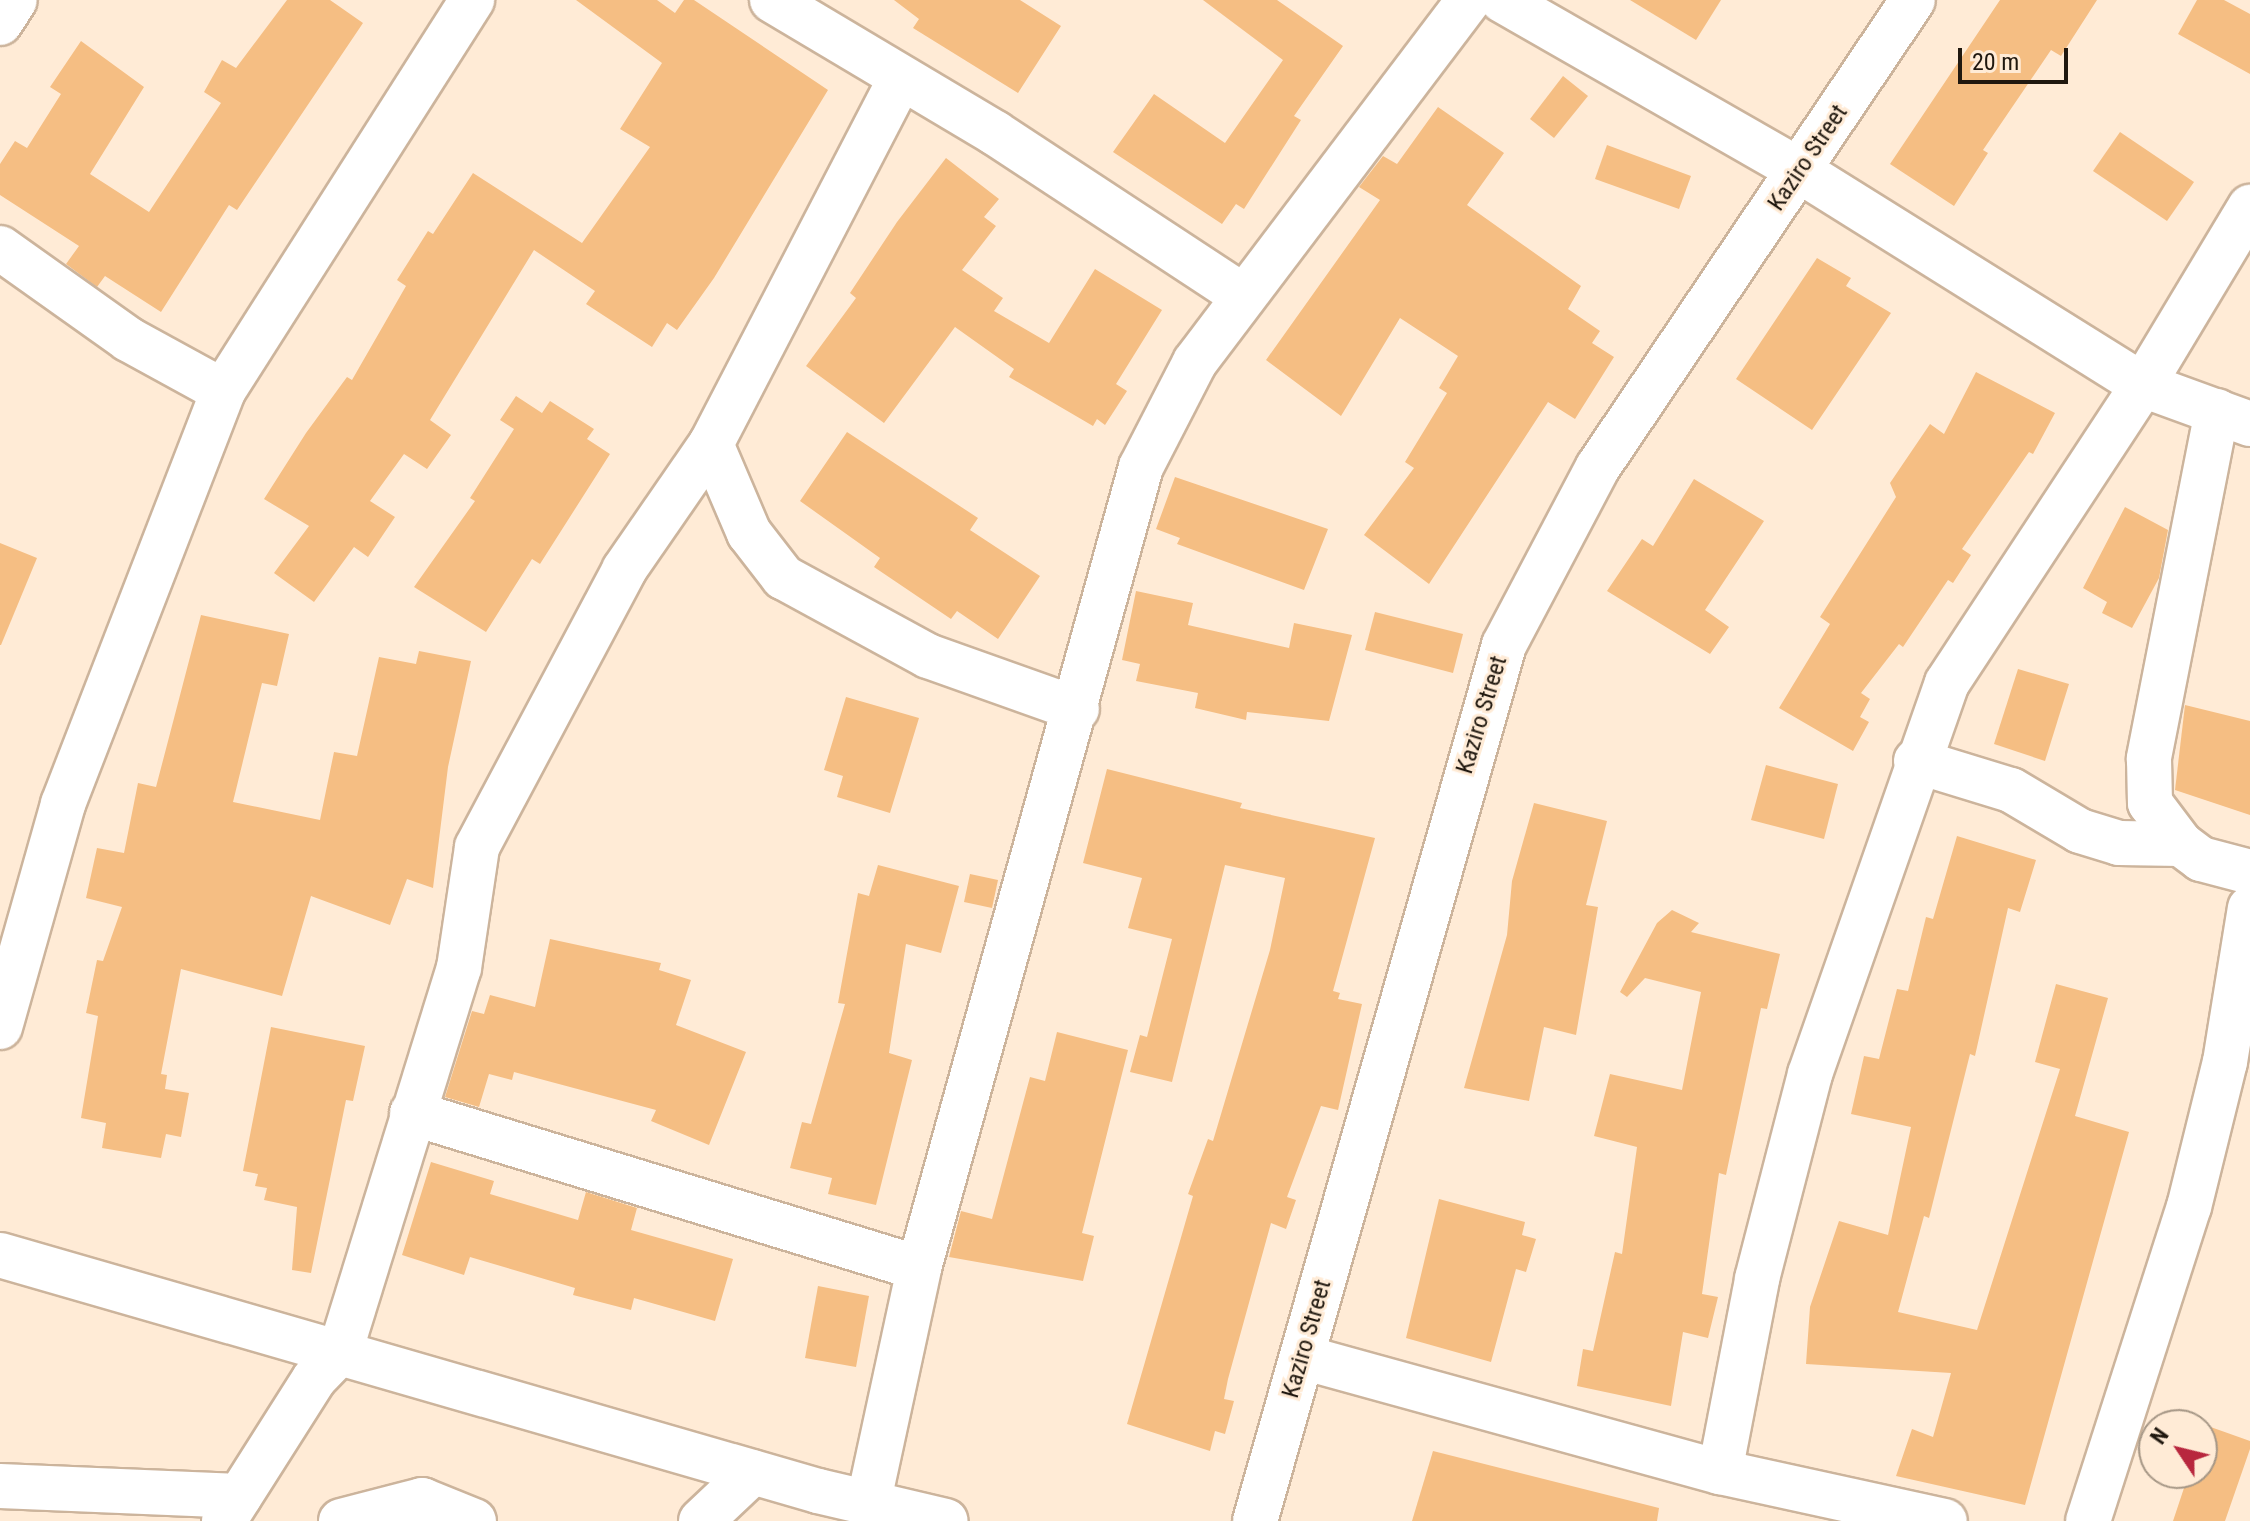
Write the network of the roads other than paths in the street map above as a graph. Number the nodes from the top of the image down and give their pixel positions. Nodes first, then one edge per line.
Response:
1 (15, 0) edge
2 (472, 0) edge
3 (772, 0) edge
4 (1469, 0) edge
5 (1502, 0) edge
6 (1913, 0) edge
7 (0, 23) edge
8 (899, 81) junction
9 (1800, 171) junction
10 (2250, 207) edge
11 (0, 248) edge
12 (1243, 296) junction
13 (2143, 385) junction
14 (223, 391) junction
15 (2233, 418) edge
16 (711, 444) junction
17 (1077, 709) junction
18 (1916, 761) junction
19 (2181, 844) junction
20 (2250, 872) edge
21 (2250, 908) edge
22 (3, 1005) edge
23 (412, 1113) junction
24 (0, 1255) edge
25 (919, 1268) junction
26 (340, 1352) junction
27 (1302, 1357) junction
28 (753, 1472) junction
29 (1720, 1472) junction
30 (0, 1486) edge
31 (869, 1500) junction
32 (232, 1508) edge
33 (341, 1521) edge
34 (474, 1521) edge
35 (701, 1521) edge
36 (946, 1521) edge
37 (1255, 1521) edge
38 (1945, 1521) edge
39 (2088, 1521) edge

1 - 7 street
2 - 14 street
3 - 8 street
4 - 12 street
5 - 9 street
6 - 9 street, Kaziro Street
8 - 12 street
8 - 16 street
9 - 13 street
9 - 27 street, Kaziro Street
10 - 13 street
11 - 14 street
12 - 17 street
13 - 15 street
13 - 18 street
14 - 22 street
15 - 19 street
16 - 17 street
16 - 23 street
17 - 25 street
18 - 19 street
18 - 29 street
19 - 20 street
21 - 39 street
23 - 25 street
23 - 26 street
24 - 26 street
25 - 31 street
26 - 28 street
26 - 32 street
27 - 29 street
27 - 37 street, Kaziro Street
28 - 31 street
28 - 35 street
29 - 38 street
30 - 32 street
31 - 36 street
33 - 34 street

